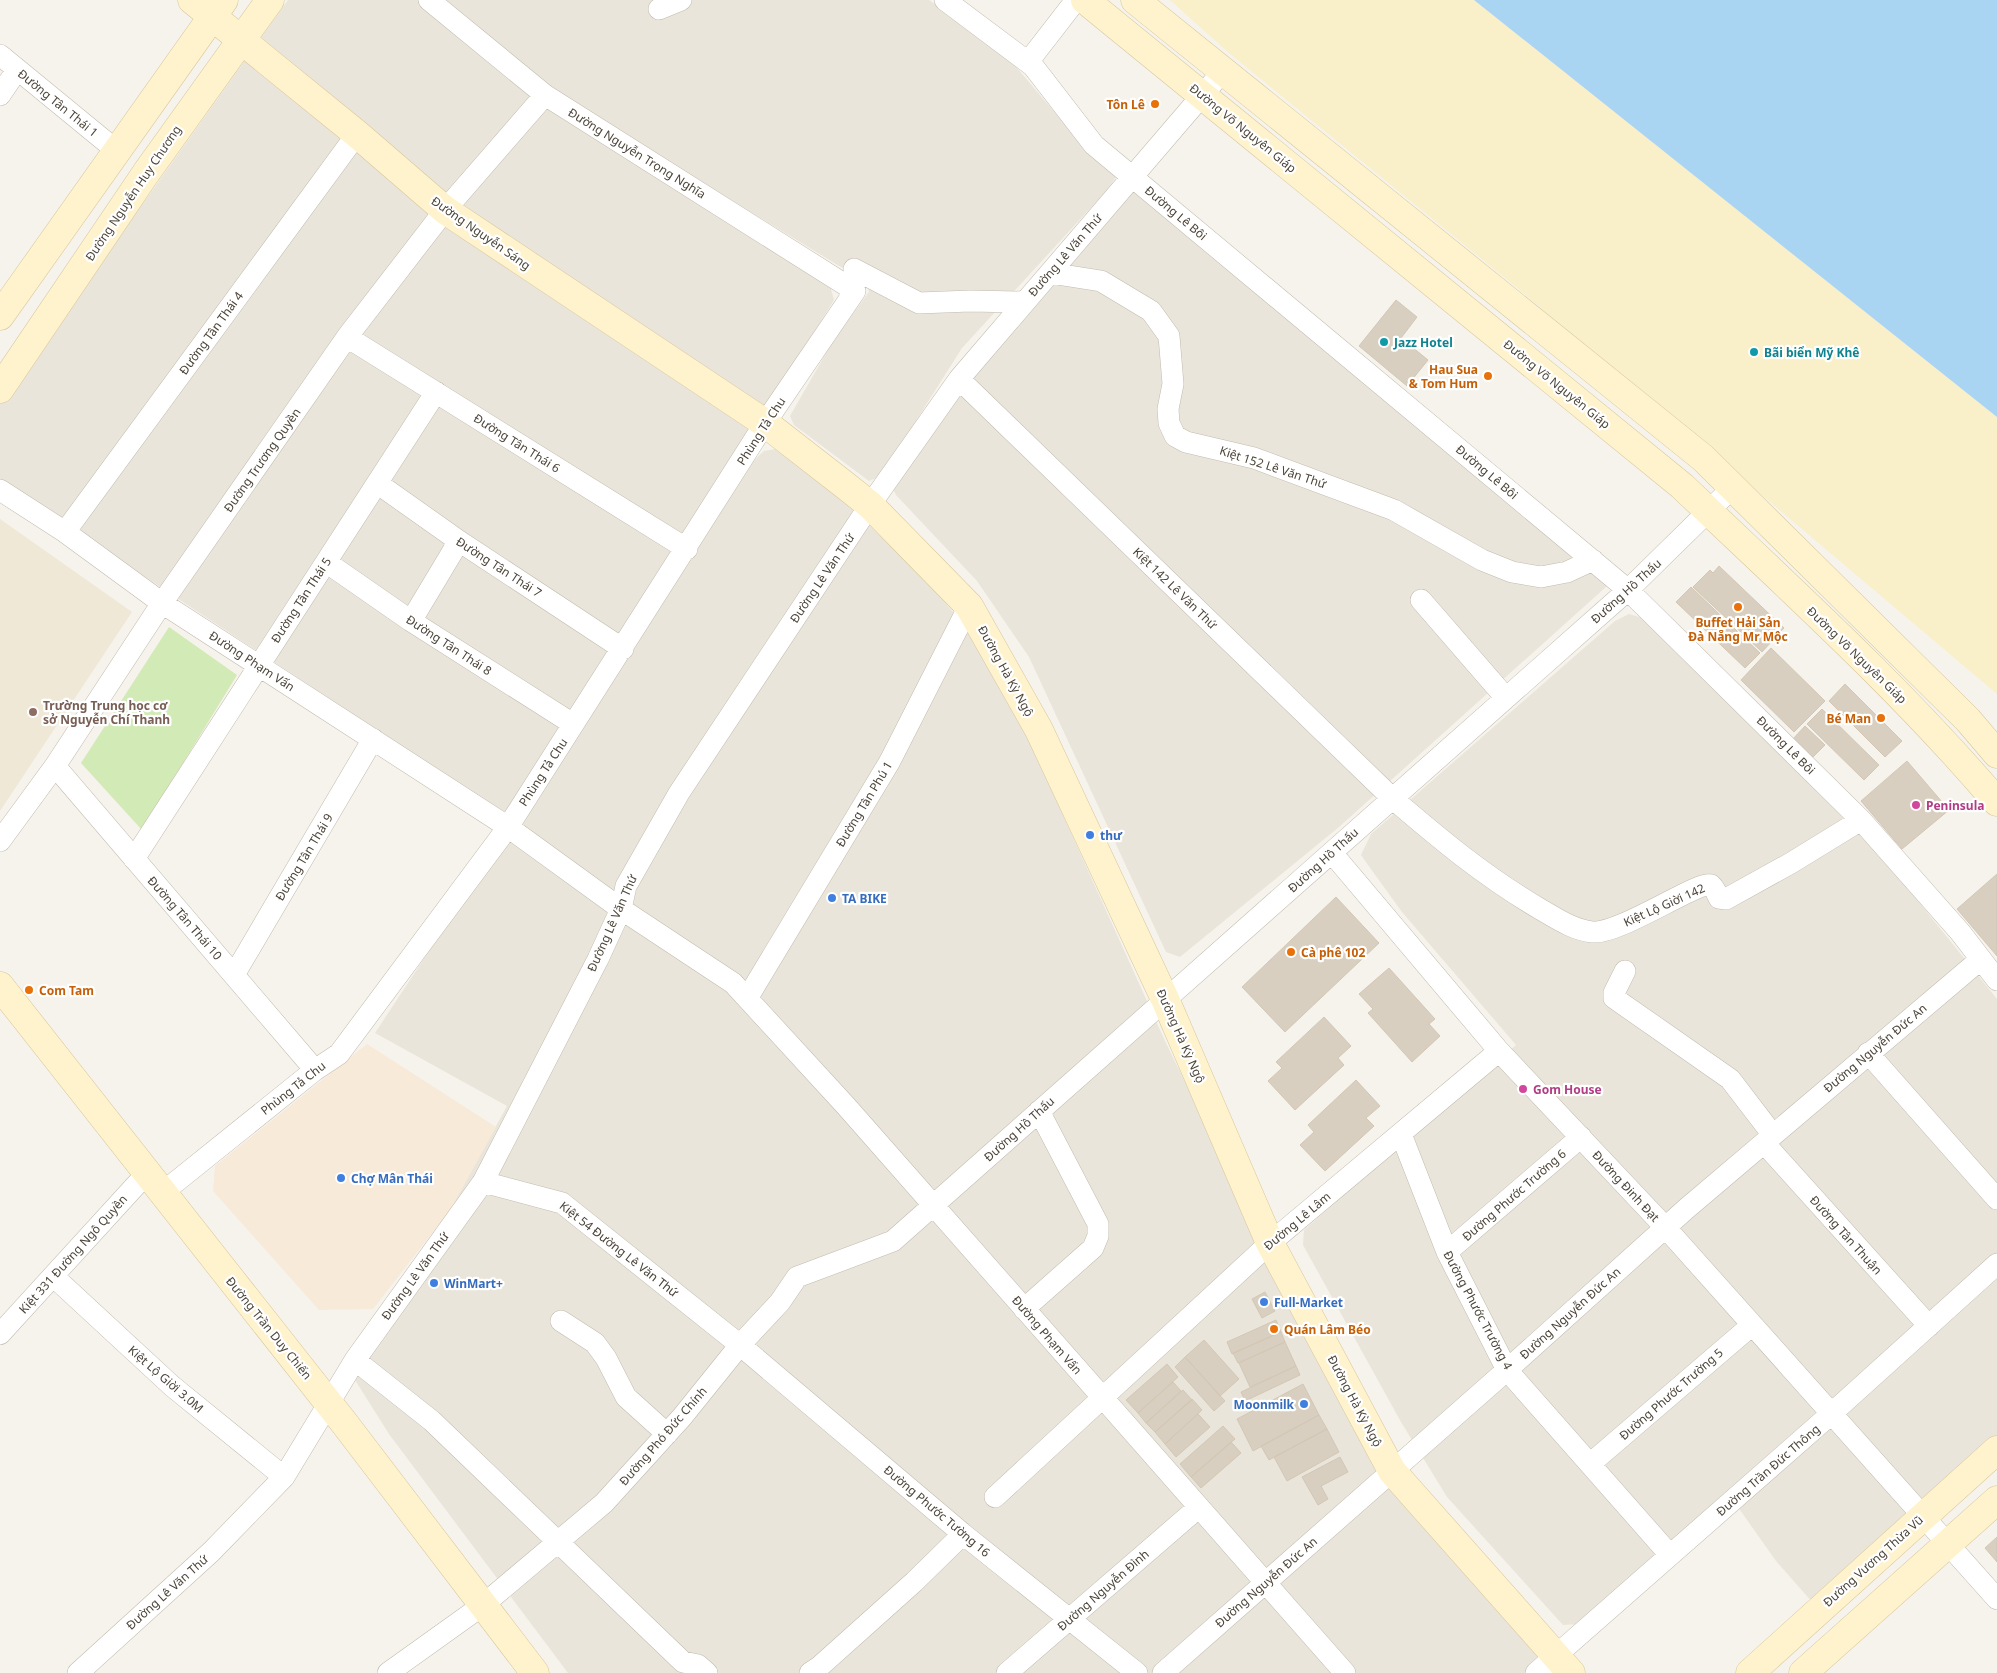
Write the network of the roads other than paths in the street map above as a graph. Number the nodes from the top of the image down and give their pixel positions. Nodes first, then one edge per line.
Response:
1 (270, 0) edge
2 (429, 0) edge
3 (681, 0) edge
4 (946, 0) edge
5 (1076, 0) edge
6 (1085, 0) edge
7 (1135, 0) edge
8 (209, 6) edge
9 (659, 9) dead end
10 (240, 40) junction
11 (0, 55) edge
12 (1028, 62) junction
13 (17, 70) junction
14 (1223, 71) junction
15 (0, 95) edge
16 (545, 95) junction
17 (1202, 95) junction
18 (357, 134) junction
19 (117, 151) junction
20 (1132, 176) junction
21 (445, 210) junction
22 (854, 269) dead end
23 (1050, 273) junction
24 (855, 292) joint
25 (1024, 302) junction
26 (0, 316) edge
27 (347, 337) junction
28 (959, 379) junction
29 (0, 389) edge
30 (436, 392) junction
31 (765, 423) junction
32 (377, 483) junction
33 (1732, 488) junction
34 (0, 490) edge
35 (870, 505) junction
36 (1709, 512) junction
37 (65, 532) junction
38 (459, 541) junction
39 (687, 549) junction
40 (1593, 560) junction
41 (326, 562) junction
42 (1628, 590) junction
43 (1422, 600) dead end
44 (162, 603) junction
45 (970, 606) junction
46 (411, 621) junction
47 (623, 649) junction
48 (259, 666) junction
49 (1506, 698) junction
50 (573, 724) junction
51 (373, 739) junction
52 (1997, 754) edge
53 (54, 766) junction
54 (1392, 798) junction
55 (1997, 802) edge
56 (1861, 820) junction
57 (508, 827) junction
58 (0, 841) edge
59 (1332, 853) junction
60 (134, 859) junction
61 (621, 909) junction
62 (1981, 959) junction
63 (1624, 971) dead end
64 (234, 975) junction
65 (1997, 980) edge
66 (0, 986) edge
67 (748, 998) junction
68 (1165, 999) junction
69 (1499, 1051) junction
70 (1868, 1053) junction
71 (316, 1070) junction
72 (1039, 1111) junction
73 (1401, 1134) junction
74 (1580, 1137) junction
75 (1768, 1139) junction
76 (483, 1182) junction
77 (154, 1183) junction
78 (1997, 1199) edge
79 (933, 1205) junction
80 (1665, 1227) junction
81 (1270, 1243) junction
82 (1447, 1252) junction
83 (1997, 1264) edge
84 (53, 1276) junction
85 (1024, 1309) junction
86 (561, 1321) dead end
87 (1752, 1325) junction
88 (1929, 1326) junction
89 (0, 1334) edge
90 (740, 1344) junction
91 (355, 1360) junction
92 (1507, 1370) junction
93 (1102, 1398) junction
94 (328, 1401) junction
95 (1831, 1414) junction
96 (667, 1434) junction
97 (1997, 1450) edge
98 (1590, 1464) junction
99 (1392, 1471) junction
100 (284, 1477) junction
101 (995, 1497) dead end
102 (1997, 1500) edge
103 (1199, 1507) junction
104 (1922, 1517) junction
105 (963, 1534) junction
106 (558, 1542) junction
107 (1947, 1544) junction
108 (1670, 1555) junction
109 (1266, 1582) junction
110 (1997, 1599) edge
111 (483, 1605) junction
112 (1069, 1620) junction
113 (1554, 1667) edge
114 (85, 1671) edge
115 (388, 1673) edge
116 (534, 1673) edge
117 (707, 1673) edge
118 (810, 1673) edge
119 (1008, 1673) edge
120 (1137, 1673) edge
121 (1163, 1673) edge
122 (1345, 1673) edge
123 (1750, 1673) edge
124 (1802, 1673) edge

1 - 10 street, Đường Nguyễn Huy Chương
2 - 16 street, Đường Nguyễn Trọng Nghĩa
3 - 9 street
4 - 12 street, Đường Lê Bôi
5 - 12 street
6 - 17 street, Đường Võ Nguyên Giáp
7 - 14 street
8 - 10 street, Đường Nguyễn Sáng
8 - 19 street
10 - 18 street, Đường Nguyễn Sáng
10 - 29 street, Đường Nguyễn Huy Chương
11 - 13 street, Đường Tân Thái 1
12 - 20 street, Đường Lê Bôi
13 - 15 street
13 - 19 street, Đường Tân Thái 1
14 - 17 street, Đường Lê Văn Thứ
14 - 33 street
16 - 21 street, Đường Trương Quyền
16 - 24 street, Đường Nguyễn Trọng Nghĩa
17 - 20 street, Đường Lê Văn Thứ
17 - 36 street, Đường Võ Nguyên Giáp
18 - 21 street, Đường Nguyễn Sáng
18 - 37 street, Đường Tân Thái 4
19 - 26 street
20 - 23 street, Đường Lê Văn Thứ
20 - 40 street, Đường Lê Bôi
21 - 27 street, Đường Trương Quyền
21 - 31 street, Đường Nguyễn Sáng
22 - 25 street
23 - 25 street, Đường Lê Văn Thứ
23 - 40 street, Kiệt 152 Lê Văn Thứ
24 - 31 street, Phùng Tả Chu
25 - 28 street, Đường Lê Văn Thứ
27 - 30 street, Đường Tân Thái 6
27 - 44 street, Đường Trương Quyền
28 - 35 street, Đường Lê Văn Thứ
28 - 54 street, Kiệt 142 Lê Văn Thứ
30 - 32 street, Đường Tân Thái 5
30 - 39 street, Đường Tân Thái 6
31 - 35 street, Đường Hà Kỳ Ngộ
31 - 39 street, Phùng Tả Chu
32 - 38 street, Đường Tân Thái 7
32 - 41 street, Đường Tân Thái 5
33 - 36 street, Đường Hồ Thấu
33 - 52 street
34 - 37 street, Đường Phạm Vấn
35 - 45 street, Đường Hà Kỳ Ngộ
35 - 61 street, Đường Lê Văn Thứ
36 - 42 street, Đường Hồ Thấu
36 - 55 street, Đường Võ Nguyên Giáp
37 - 44 street, Đường Phạm Vấn
38 - 46 street
38 - 47 street, Đường Tân Thái 7
39 - 47 street, Phùng Tả Chu
40 - 42 street, Đường Lê Bôi
41 - 46 street, Đường Tân Thái 8
41 - 48 street, Đường Tân Thái 5
42 - 49 street, Đường Hồ Thấu
42 - 56 street, Đường Lê Bôi
43 - 49 street
44 - 48 street, Đường Phạm Vấn
44 - 53 street, Đường Trương Quyền
45 - 67 street, Đường Tân Phú 1
45 - 68 street, Đường Hà Kỳ Ngộ
46 - 50 street, Đường Tân Thái 8
47 - 50 street, Phùng Tả Chu
48 - 51 street, Đường Phạm Vấn
48 - 60 street, Đường Tân Thái 5
49 - 54 street, Đường Hồ Thấu
50 - 57 street, Phùng Tả Chu
51 - 57 street, Đường Phạm Vấn
51 - 64 street, Đường Tân Thái 9
53 - 58 street, Đường Trương Quyền
53 - 60 street, Đường Tân Thái 10
54 - 56 street, Kiệt Lộ Giời 142
54 - 59 street, Đường Hồ Thấu
56 - 62 street, Đường Lê Bôi
57 - 61 street, Đường Phạm Vấn
57 - 71 street, Phùng Tả Chu
59 - 68 street, Đường Hồ Thấu
59 - 69 street, Đường Đinh Đạt
60 - 64 street, Đường Tân Thái 10
61 - 67 street, Đường Phạm Vấn
61 - 76 street, Đường Lê Văn Thứ
62 - 65 street, Đường Lê Bôi
62 - 70 street, Đường Nguyễn Đức An
63 - 75 street, Đường Tân Thuận
64 - 71 street, Đường Tân Thái 10
66 - 77 street, Đường Trần Duy Chiến
67 - 79 street, Đường Phạm Vấn
68 - 72 street, Đường Hồ Thấu
68 - 81 street, Đường Hà Kỳ Ngộ
69 - 73 street, Đường Lê Lâm
69 - 74 street, Đường Đinh Đạt
70 - 75 street, Đường Nguyễn Đức An
70 - 78 street
71 - 77 street, Phùng Tả Chu
72 - 79 street, Đường Hồ Thấu
72 - 85 street
73 - 81 street, Đường Lê Lâm
73 - 82 street, Đường Phước Trường 4
74 - 80 street, Đường Đinh Đạt
74 - 82 street, Đường Phước Trường 6
75 - 80 street, Đường Nguyễn Đức An
75 - 88 street, Đường Tân Thuận
76 - 90 street, Kiệt 54 Đường Lê Văn Thứ
76 - 91 street, Đường Lê Văn Thứ
77 - 84 street, Kiệt 331 Đường Ngô Quyền
77 - 94 street, Đường Trần Duy Chiến
79 - 85 street, Đường Phạm Vấn
79 - 90 street, Đường Phó Đức Chính
80 - 87 street, Đường Đinh Đạt
80 - 92 street, Đường Nguyễn Đức An
81 - 93 street, Đường Lê Lâm
81 - 99 street, Đường Hà Kỳ Ngộ
82 - 92 street, Đường Phước Trường 4
83 - 88 street, Đường Trần Đức Thông
84 - 89 street, Kiệt 331 Đường Ngô Quyền
84 - 100 street, Kiệt Lộ Giời 3.0M
85 - 93 street, Đường Phạm Vấn
86 - 96 street
87 - 95 street, Đường Đinh Đạt
87 - 98 street, Đường Phước Trường 5
88 - 95 street, Đường Trần Đức Thông
90 - 96 street, Đường Phó Đức Chính
90 - 105 street, Đường Phước Tường 16
91 - 94 street, Đường Lê Văn Thứ
91 - 106 street
92 - 98 street, Đường Phước Trường 4
92 - 99 street, Đường Nguyễn Đức An
93 - 101 street, Đường Lê Lâm
93 - 103 street, Đường Phạm Vấn
94 - 100 street, Đường Lê Văn Thứ
94 - 111 street, Đường Trần Duy Chiến
95 - 104 street, Đường Đinh Đạt
95 - 108 street, Đường Trần Đức Thông
96 - 106 street, Đường Phó Đức Chính
97 - 104 street, Đường Vương Thừa Vũ
98 - 108 street, Đường Phước Trường 4
99 - 109 street, Đường Nguyễn Đức An
99 - 113 street, Đường Hà Kỳ Ngộ
100 - 114 street, Đường Lê Văn Thứ
102 - 107 street
103 - 109 street, Đường Phạm Vấn
103 - 112 street, Đường Nguyễn Đình
104 - 107 street, Đường Đinh Đạt
104 - 123 street, Đường Vương Thừa Vũ
105 - 112 street, Đường Phước Tường 16
105 - 118 street
106 - 111 street, Đường Phó Đức Chính
106 - 117 street
107 - 110 street, Đường Đinh Đạt
107 - 124 street
108 - 113 street, Đường Trần Đức Thông
109 - 121 street, Đường Nguyễn Đức An
109 - 122 street, Đường Phạm Vấn
111 - 115 street, Đường Phó Đức Chính
111 - 116 street, Đường Trần Duy Chiến
112 - 119 street, Đường Nguyễn Đình
112 - 120 street, Đường Phước Tường 16

